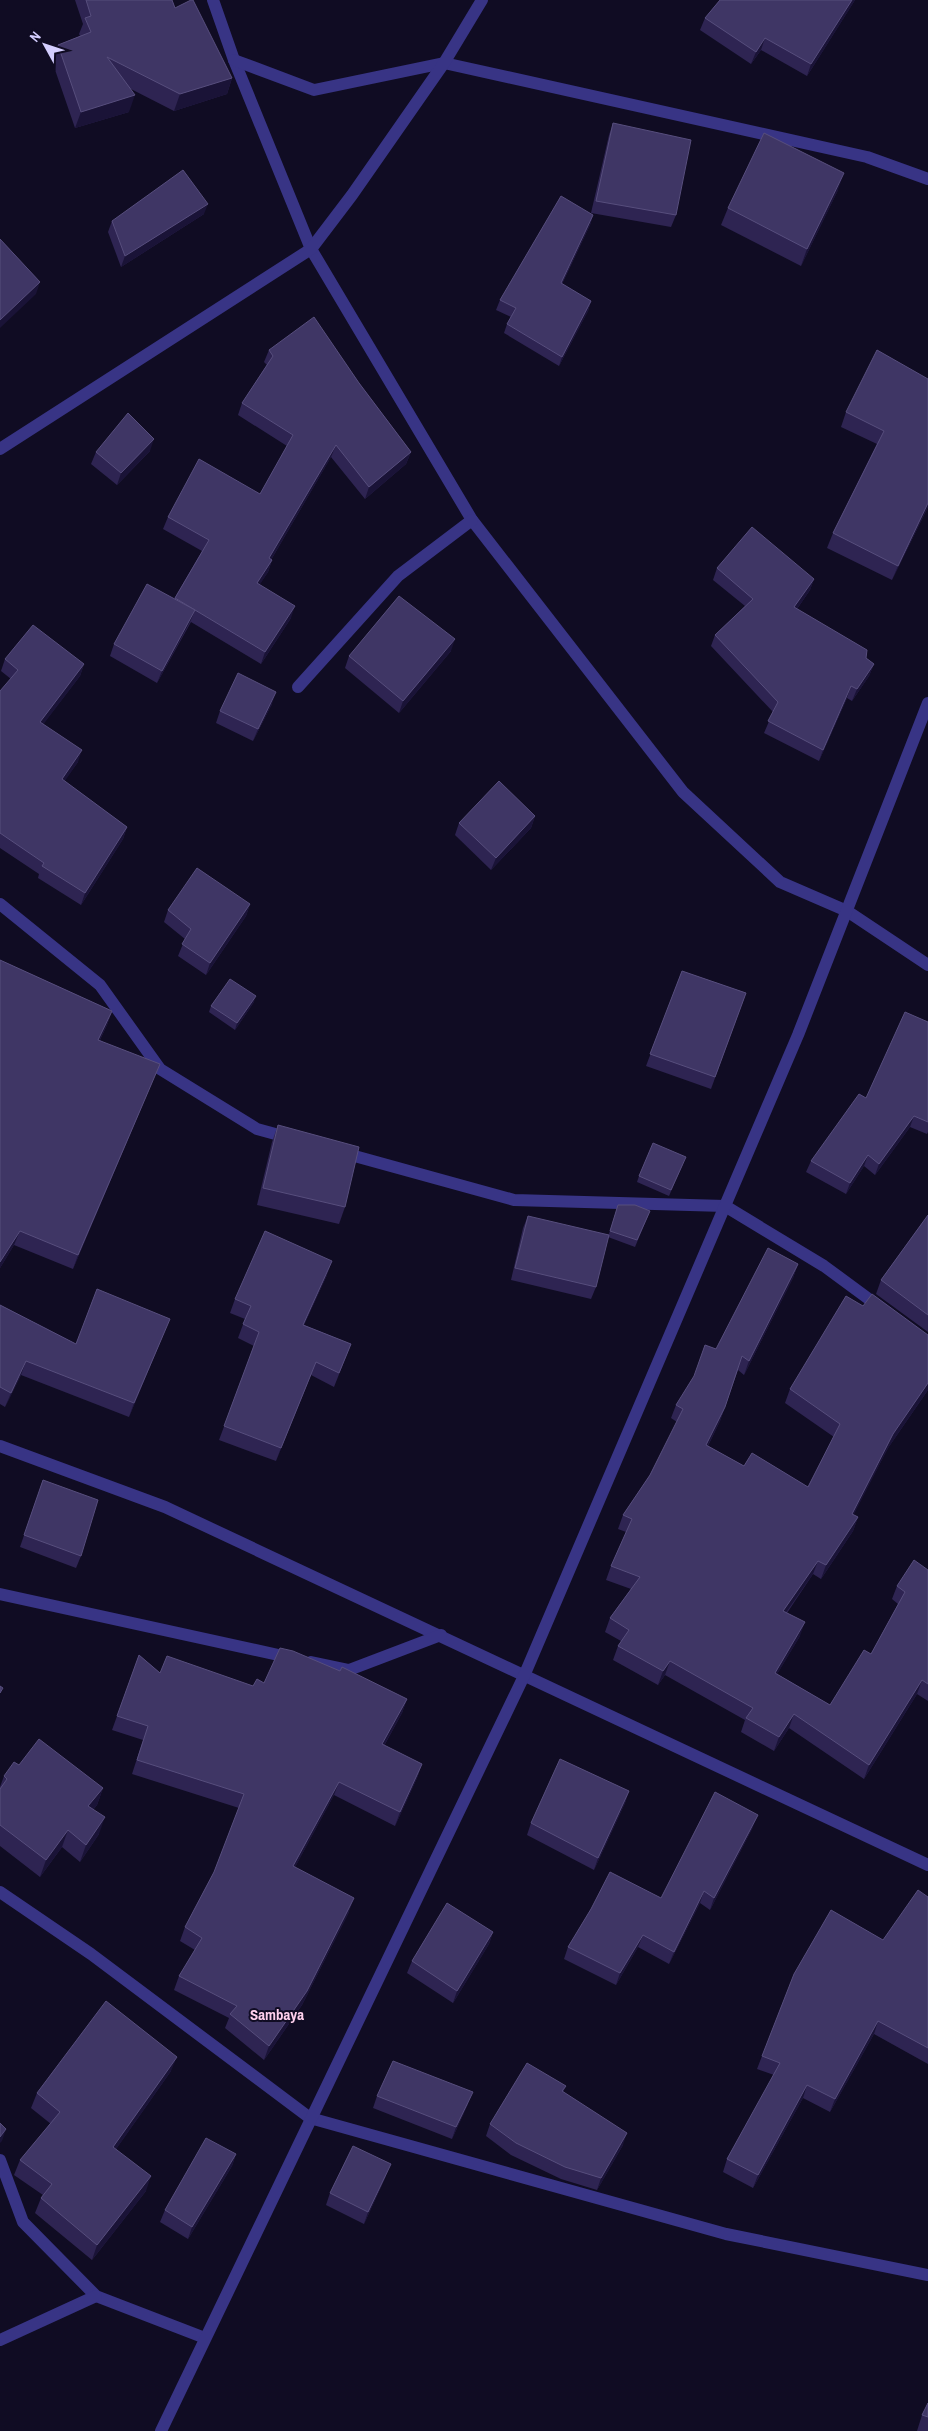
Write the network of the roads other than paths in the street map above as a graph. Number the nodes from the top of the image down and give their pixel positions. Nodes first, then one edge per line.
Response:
1 (213, 0) edge
2 (482, 0) edge
3 (234, 60) junction
4 (444, 63) junction
5 (928, 179) edge
6 (312, 249) junction
7 (0, 449) edge
8 (472, 520) junction
9 (298, 687) dead end
10 (928, 703) edge
11 (0, 904) edge
12 (847, 911) junction
13 (928, 965) edge
14 (304, 1142) edge
15 (324, 1147) edge
16 (725, 1206) junction
17 (888, 1313) edge
18 (0, 1446) edge
19 (0, 1594) edge
20 (441, 1635) junction
21 (524, 1676) junction
22 (928, 1865) edge
23 (0, 1892) edge
24 (310, 2118) junction
25 (0, 2160) edge
26 (928, 2275) edge
27 (96, 2296) junction
28 (205, 2338) junction
29 (0, 2340) edge
30 (161, 2431) edge

1 - 3 street
2 - 4 street
3 - 4 street
3 - 6 street
4 - 5 street
4 - 6 street
6 - 7 street
6 - 8 street
8 - 9 street
8 - 12 street
10 - 12 street
11 - 14 street
12 - 13 street
12 - 16 street
15 - 16 street
16 - 17 street
16 - 21 street
18 - 20 street
19 - 20 street
20 - 21 street
21 - 22 street
21 - 24 street
23 - 24 street
24 - 26 street
24 - 28 street
25 - 27 street
27 - 28 street
27 - 29 street
28 - 30 street

